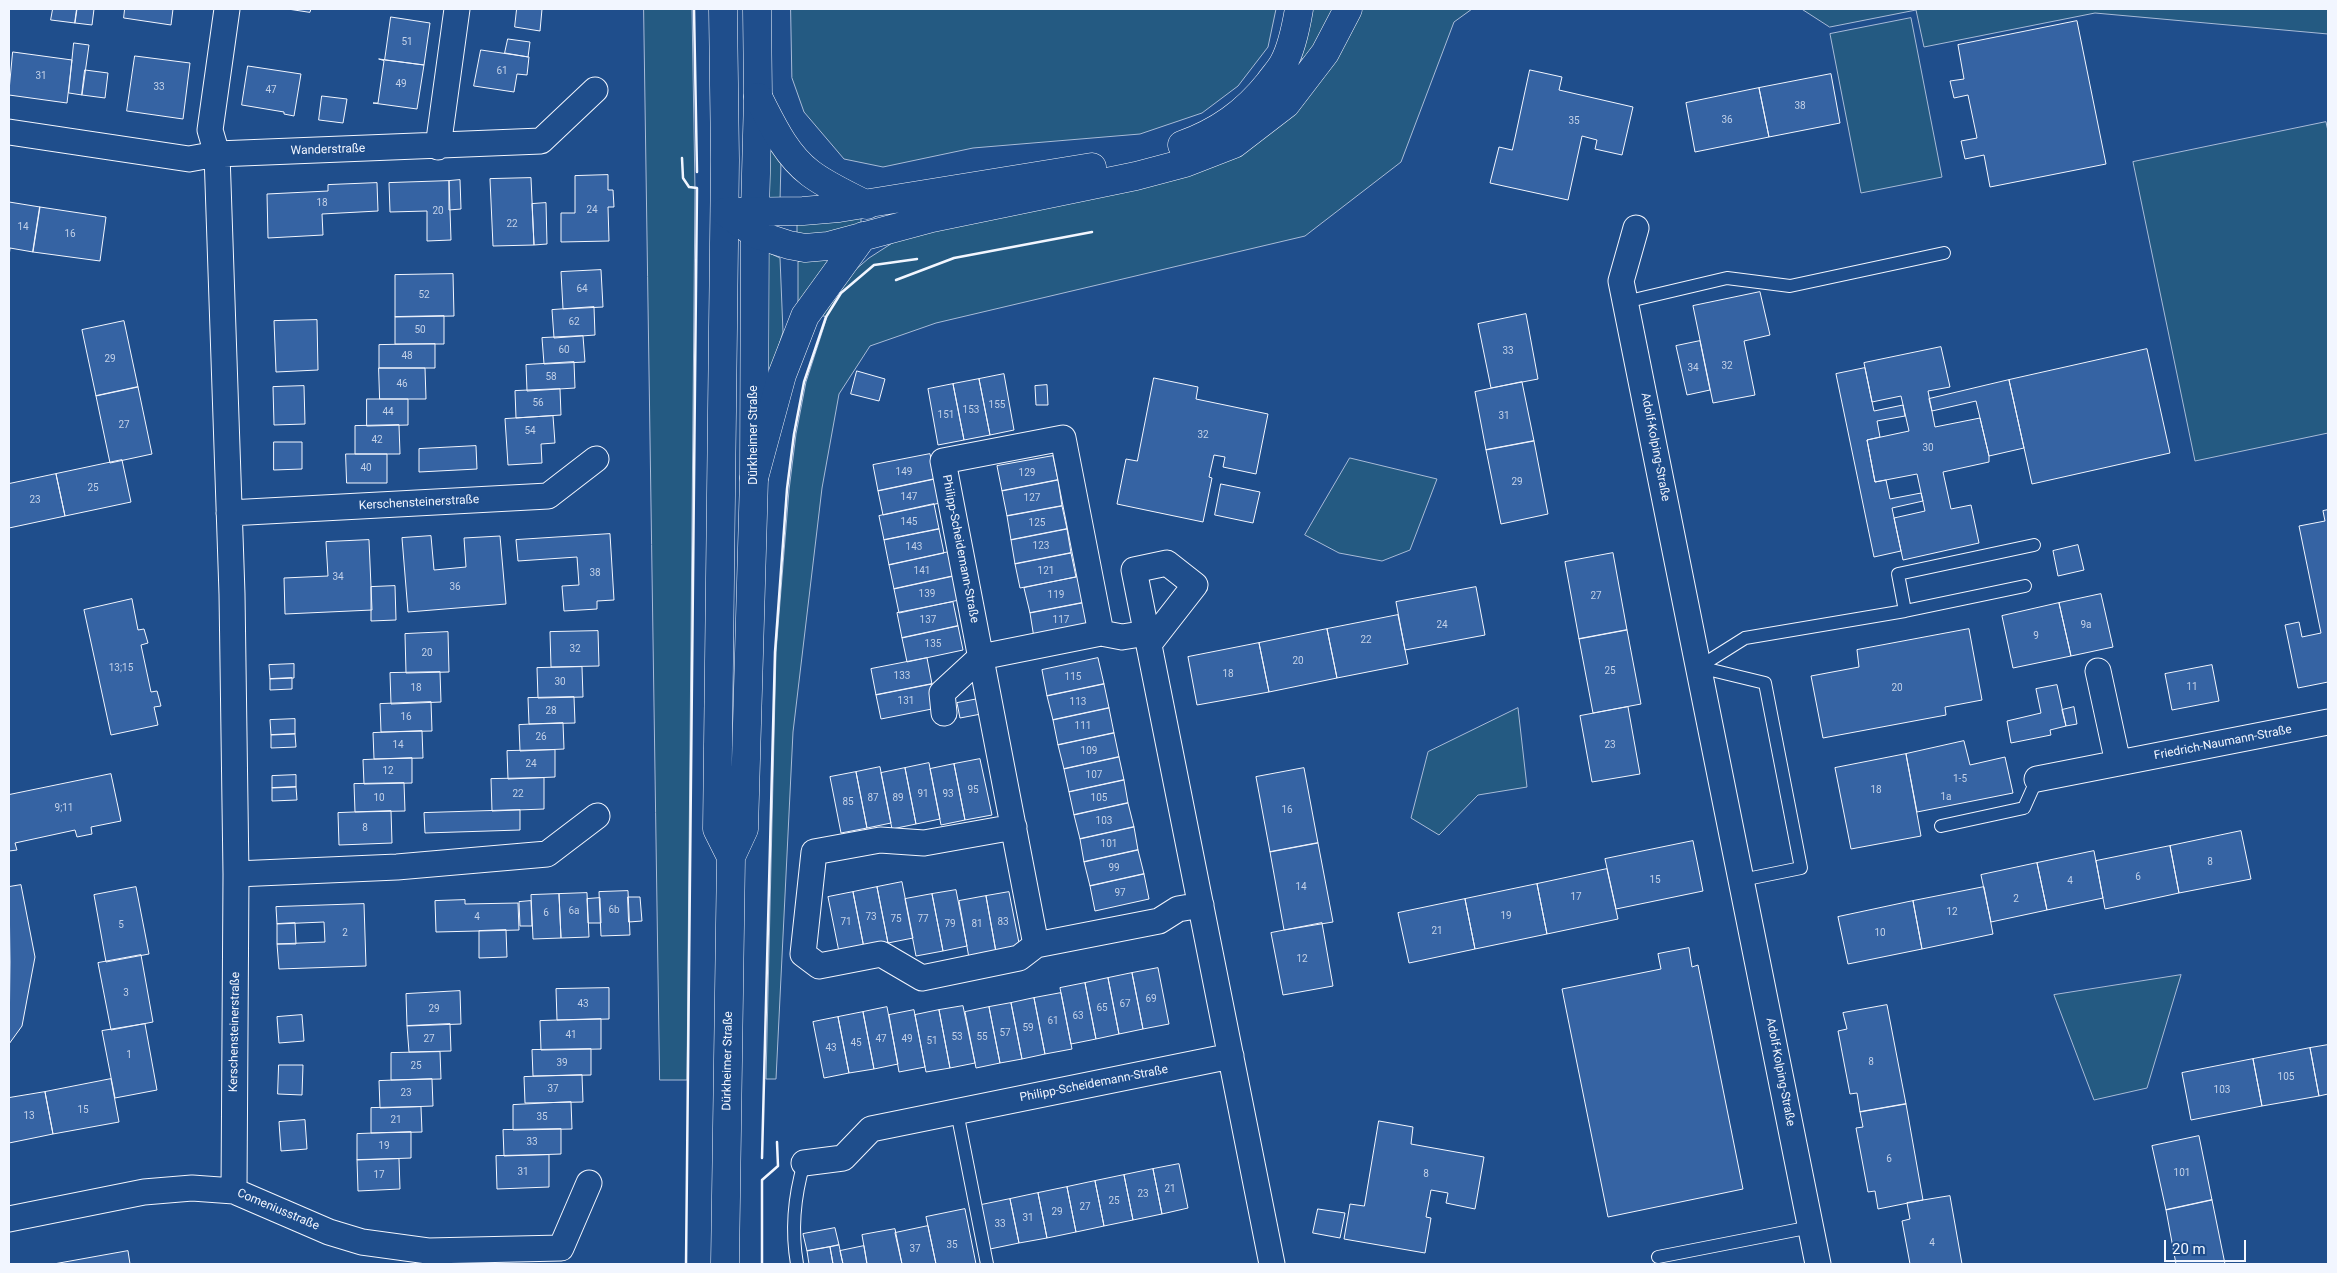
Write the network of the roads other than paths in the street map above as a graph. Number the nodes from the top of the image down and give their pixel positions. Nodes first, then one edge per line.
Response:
1 (227, 9) edge
2 (456, 9) edge
3 (723, 9) edge
4 (757, 9) edge
5 (1300, 9) edge
6 (1348, 9) edge
7 (595, 90) dead end
8 (758, 97) junction
9 (9, 132) edge
10 (438, 146) junction
11 (217, 154) junction
12 (867, 205) junction
13 (724, 212) junction
14 (755, 223) junction
15 (1636, 228) dead end
16 (863, 236) junction
17 (1944, 253) dead end
18 (1626, 302) junction
19 (596, 459) dead end
20 (754, 478) junction
21 (229, 513) junction
22 (2034, 545) dead end
23 (2025, 586) dead end
24 (1905, 610) junction
25 (1109, 639) junction
26 (981, 657) junction
27 (1699, 667) junction
28 (2098, 671) dead end
29 (944, 713) dead end
30 (2328, 722) edge
31 (2118, 763) junction
32 (2038, 779) joint
33 (597, 816) dead end
34 (1941, 826) dead end
35 (1014, 827) junction
36 (731, 857) junction
37 (236, 874) junction
38 (1742, 880) junction
39 (1178, 907) junction
40 (1036, 945) junction
41 (1231, 1056) junction
42 (957, 1112) junction
43 (804, 1163) joint
44 (589, 1183) dead end
45 (234, 1191) junction
46 (9, 1219) edge
47 (1811, 1227) junction
48 (1658, 1257) dead end
49 (427, 1258) edge
50 (725, 1264) edge
51 (797, 1264) edge
52 (987, 1264) edge
53 (1272, 1264) edge
54 (1818, 1264) edge

1 - 11 street
2 - 10 street
3 - 13 main road, Dürkheimer Straße
4 - 8 main road, Dürkheimer Straße
5 - 12 main road
6 - 16 main road
7 - 10 street, Wanderstraße
8 - 12 main road
8 - 14 main road, Dürkheimer Straße
9 - 11 street, Wanderstraße
10 - 11 street, Wanderstraße
11 - 21 street, Kerschensteinerstraße
12 - 14 main road
13 - 14 main road
13 - 36 main road, Dürkheimer Straße
14 - 16 main road
14 - 20 main road, Dürkheimer Straße
15 - 18 street, Adolf-Kolping-Straße
16 - 20 main road
17 - 18 lane
18 - 27 street, Adolf-Kolping-Straße
19 - 21 street, Kerschensteinerstraße
20 - 36 main road, Dürkheimer Straße
21 - 37 street, Kerschensteinerstraße
22 - 24 lane
23 - 24 lane
24 - 27 lane
25 - 26 street
25 - 26 street, Philipp-Scheidemann-Straße
25 - 39 street
26 - 29 street
26 - 35 street, Philipp-Scheidemann-Straße
27 - 38 street, Adolf-Kolping-Straße
27 - 38 lane
28 - 31 street
30 - 31 street, Friedrich-Naumann-Straße
31 - 32 street, Friedrich-Naumann-Straße
32 - 34 lane
33 - 37 street
35 - 40 street, Philipp-Scheidemann-Straße
35 - 40 street
36 - 50 main road, Dürkheimer Straße
37 - 45 street, Kerschensteinerstraße
38 - 47 street, Adolf-Kolping-Straße
39 - 40 street
39 - 41 street
41 - 42 street, Philipp-Scheidemann-Straße
41 - 53 street
42 - 43 street, Philipp-Scheidemann-Straße
42 - 52 lane
43 - 51 lane, Philipp-Scheidemann-Straße
44 - 49 street, Comeniusstraße
45 - 46 street, Comeniusstraße
45 - 49 street, Comeniusstraße
47 - 48 lane
47 - 54 street, Adolf-Kolping-Straße

